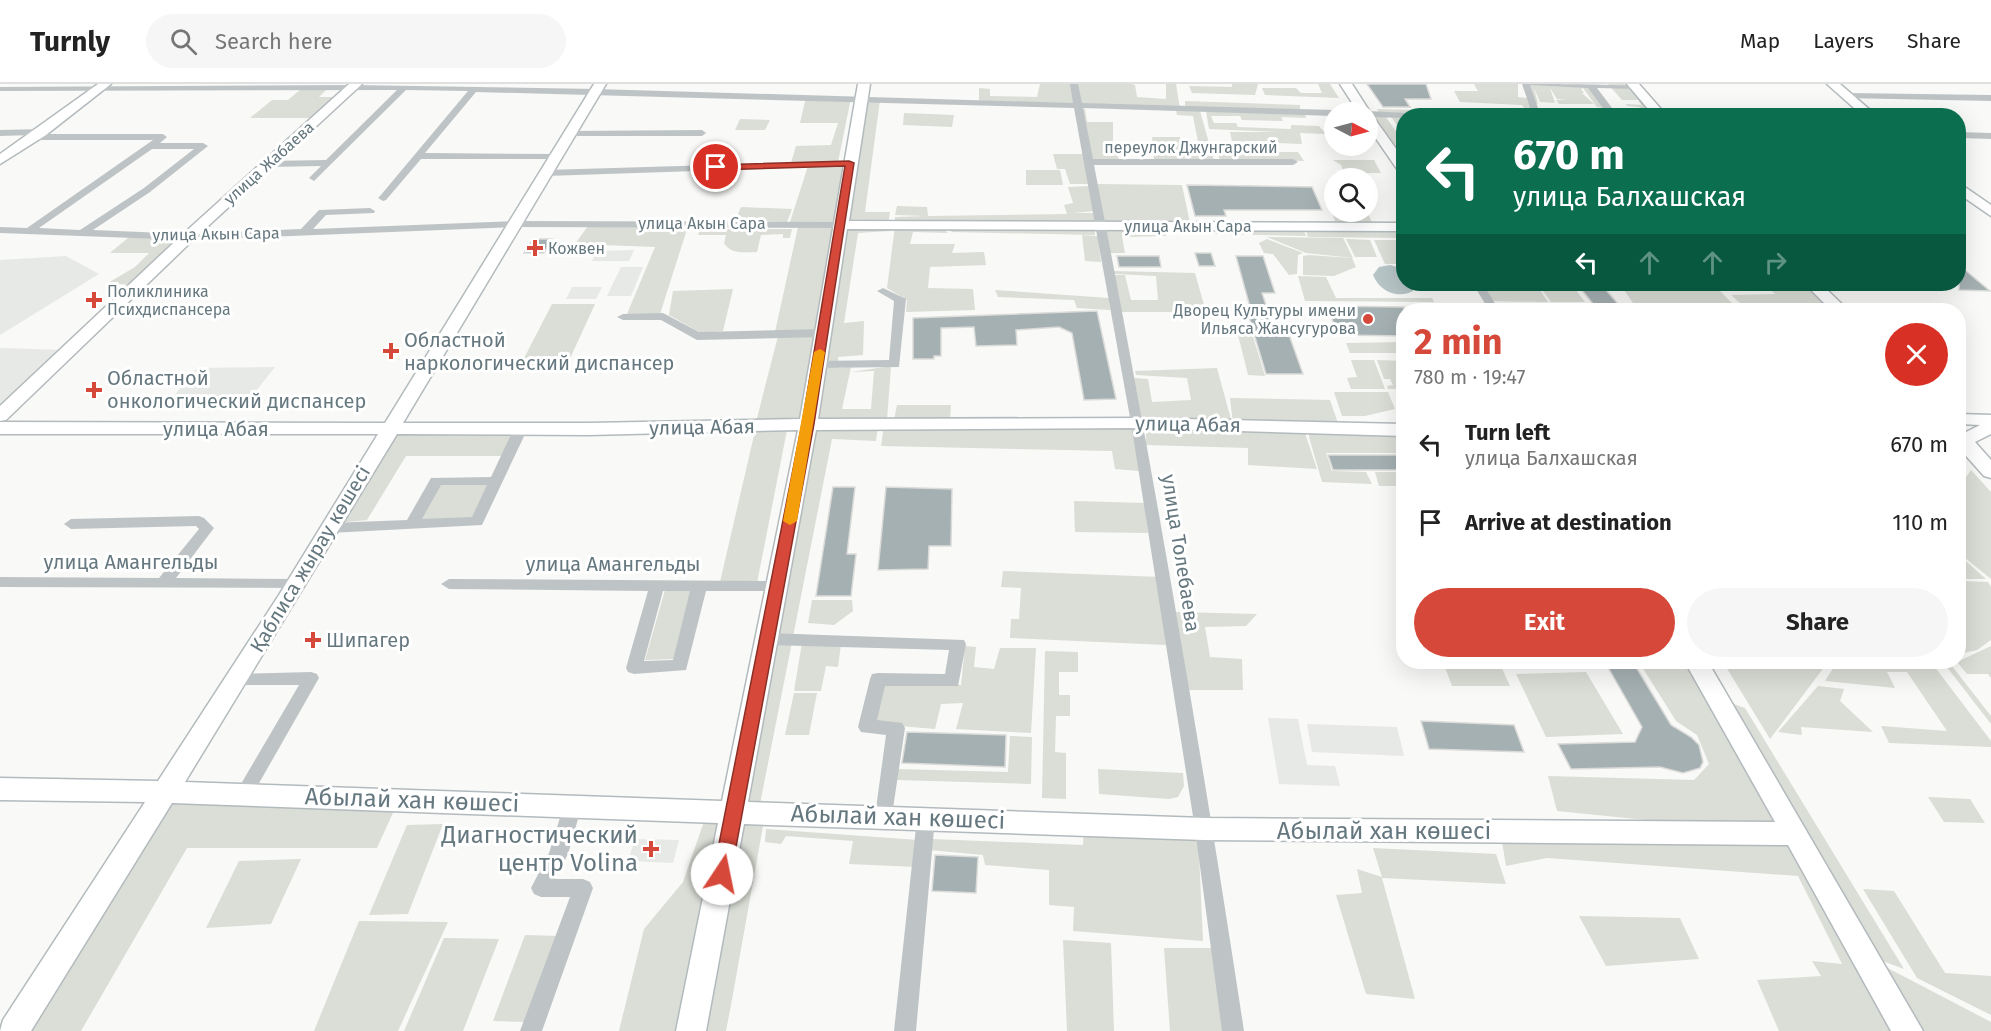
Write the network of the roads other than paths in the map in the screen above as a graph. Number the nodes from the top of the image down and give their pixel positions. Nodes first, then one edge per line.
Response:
1 (1074, 84) edge
2 (1346, 84) edge
3 (1526, 84) edge
4 (1534, 84) edge
5 (1833, 84) edge
6 (1589, 85) edge
7 (354, 86) edge
8 (1634, 86) edge
9 (102, 87) edge
10 (598, 87) edge
11 (404, 88) junction
12 (0, 89) edge
13 (474, 89) junction
14 (863, 91) edge
15 (1847, 96) junction
16 (1991, 98) edge
17 (1358, 102) edge
18 (1078, 107) junction
19 (1534, 108) edge
20 (1608, 108) edge
21 (1654, 108) edge
22 (1861, 108) edge
23 (1324, 113) edge
24 (1378, 115) edge
25 (1396, 116) edge
26 (1378, 131) edge
27 (0, 133) edge
28 (702, 133) dead end
29 (569, 134) junction
30 (38, 135) junction
31 (1966, 135) edge
32 (1991, 136) edge
33 (150, 146) junction
34 (418, 156) junction
35 (1396, 157) edge
36 (0, 160) edge
37 (1088, 162) junction
38 (1293, 162) dead end
39 (329, 163) junction
40 (849, 163) junction
41 (268, 164) junction
42 (551, 165) junction
43 (314, 178) dead end
44 (1966, 192) edge
45 (383, 198) dead end
46 (1969, 210) dead end
47 (370, 211) dead end
48 (1990, 211) edge
49 (515, 224) junction
50 (841, 225) junction
51 (1099, 225) junction
52 (1396, 228) edge
53 (0, 230) edge
54 (28, 231) junction
55 (304, 232) junction
56 (82, 233) junction
57 (188, 237) junction
58 (883, 291) dead end
59 (1821, 291) edge
60 (1833, 303) edge
61 (623, 317) dead end
62 (823, 333) junction
63 (818, 365) junction
64 (0, 416) edge
65 (1966, 419) edge
66 (1991, 420) edge
67 (1138, 423) junction
68 (808, 424) junction
69 (1991, 427) edge
70 (0, 428) edge
71 (388, 430) junction
72 (520, 430) junction
73 (1396, 430) edge
74 (1966, 438) edge
75 (1966, 445) edge
76 (1991, 472) edge
77 (496, 481) junction
78 (71, 524) dead end
79 (412, 525) junction
80 (330, 528) junction
81 (0, 582) edge
82 (163, 583) junction
83 (297, 584) junction
84 (449, 584) dead end
85 (657, 585) junction
86 (699, 586) junction
87 (778, 586) junction
88 (768, 639) junction
89 (1701, 669) edge
90 (238, 679) junction
91 (0, 789) edge
92 (168, 792) junction
93 (244, 794) junction
94 (573, 805) junction
95 (734, 810) junction
96 (884, 816) junction
97 (926, 818) junction
98 (1204, 829) junction
99 (1796, 834) junction
100 (14, 1031) edge
101 (531, 1031) edge
102 (691, 1031) edge
103 (905, 1031) edge
104 (1233, 1031) edge
105 (1908, 1031) edge

1 - 18 street, улица Толебаева
2 - 17 main road
3 - 19 street
4 - 6 street
5 - 15 main road
6 - 8 street
6 - 20 street
7 - 9 street
7 - 11 street
7 - 41 main road, улица Жабаева
8 - 21 main road
9 - 12 street
9 - 30 main road
10 - 13 street
10 - 14 street
10 - 29 main road, Қаблиса жырау көшесі
11 - 13 street
11 - 39 street
13 - 34 street
14 - 18 street
14 - 40 main road
15 - 16 street
15 - 22 main road
18 - 23 street
18 - 37 street, улица Толебаева
24 - 25 street
26 - 35 main road
27 - 30 street
28 - 29 street
29 - 42 main road, Қаблиса жырау көшесі
30 - 33 street
30 - 36 main road
31 - 32 street
33 - 54 street
33 - 56 street
34 - 42 street
34 - 45 street
37 - 38 street, переулок Джунгарский
37 - 51 street, улица Толебаева
39 - 41 street
39 - 43 street
40 - 42 street
40 - 50 main road
41 - 57 main road, улица Жабаева
42 - 49 main road, Қаблиса жырау көшесі
44 - 48 main road
46 - 48 main road
47 - 55 street
49 - 50 street, улица Акын Сара
49 - 55 street, улица Акын Сара
49 - 71 main road, Қаблиса жырау көшесі
50 - 51 main road, улица Акын Сара
50 - 62 main road
51 - 52 main road, улица Акын Сара
51 - 67 street, улица Толебаева
53 - 54 street, улица Акын Сара
54 - 56 street, улица Акын Сара
55 - 57 street, улица Акын Сара
56 - 57 street, улица Акын Сара
57 - 64 main road, улица Жабаева
58 - 63 street
59 - 60 main road
61 - 62 street
62 - 63 main road
63 - 68 main road
65 - 66 main road
67 - 68 main road, улица Абая
67 - 73 main road, улица Абая
67 - 98 street, улица Толебаева
68 - 72 main road, улица Абая
68 - 87 main road
69 - 74 main road
70 - 71 main road, улица Абая
71 - 72 main road, улица Абая
71 - 80 main road, Қаблиса жырау көшесі
72 - 77 street
75 - 76 main road
77 - 79 street
77 - 79 street
78 - 82 street
79 - 80 street
80 - 83 main road, Қаблиса жырау көшесі
81 - 82 street, улица Амангельды
82 - 83 street, улица Амангельды
83 - 90 main road, Қаблиса жырау көшесі
84 - 85 street, улица Амангельды
85 - 86 street, улица Амангельды
85 - 86 street
86 - 87 street, улица Амангельды
87 - 88 main road
88 - 95 main road
88 - 96 street
89 - 99 main road
90 - 92 main road, Қаблиса жырау көшесі
90 - 93 street
91 - 92 main road, Абылай хан көшесі
92 - 93 main road, Абылай хан көшесі
92 - 100 main road, Қаблиса жырау көшесі
93 - 94 main road, Абылай хан көшесі
94 - 95 main road, Абылай хан көшесі
94 - 101 street
95 - 96 main road, Абылай хан көшесі
95 - 102 main road
96 - 97 main road, Абылай хан көшесі
97 - 98 main road, Абылай хан көшесі
97 - 103 street
98 - 99 main road, Абылай хан көшесі
98 - 104 street, улица Толебаева
99 - 105 main road

